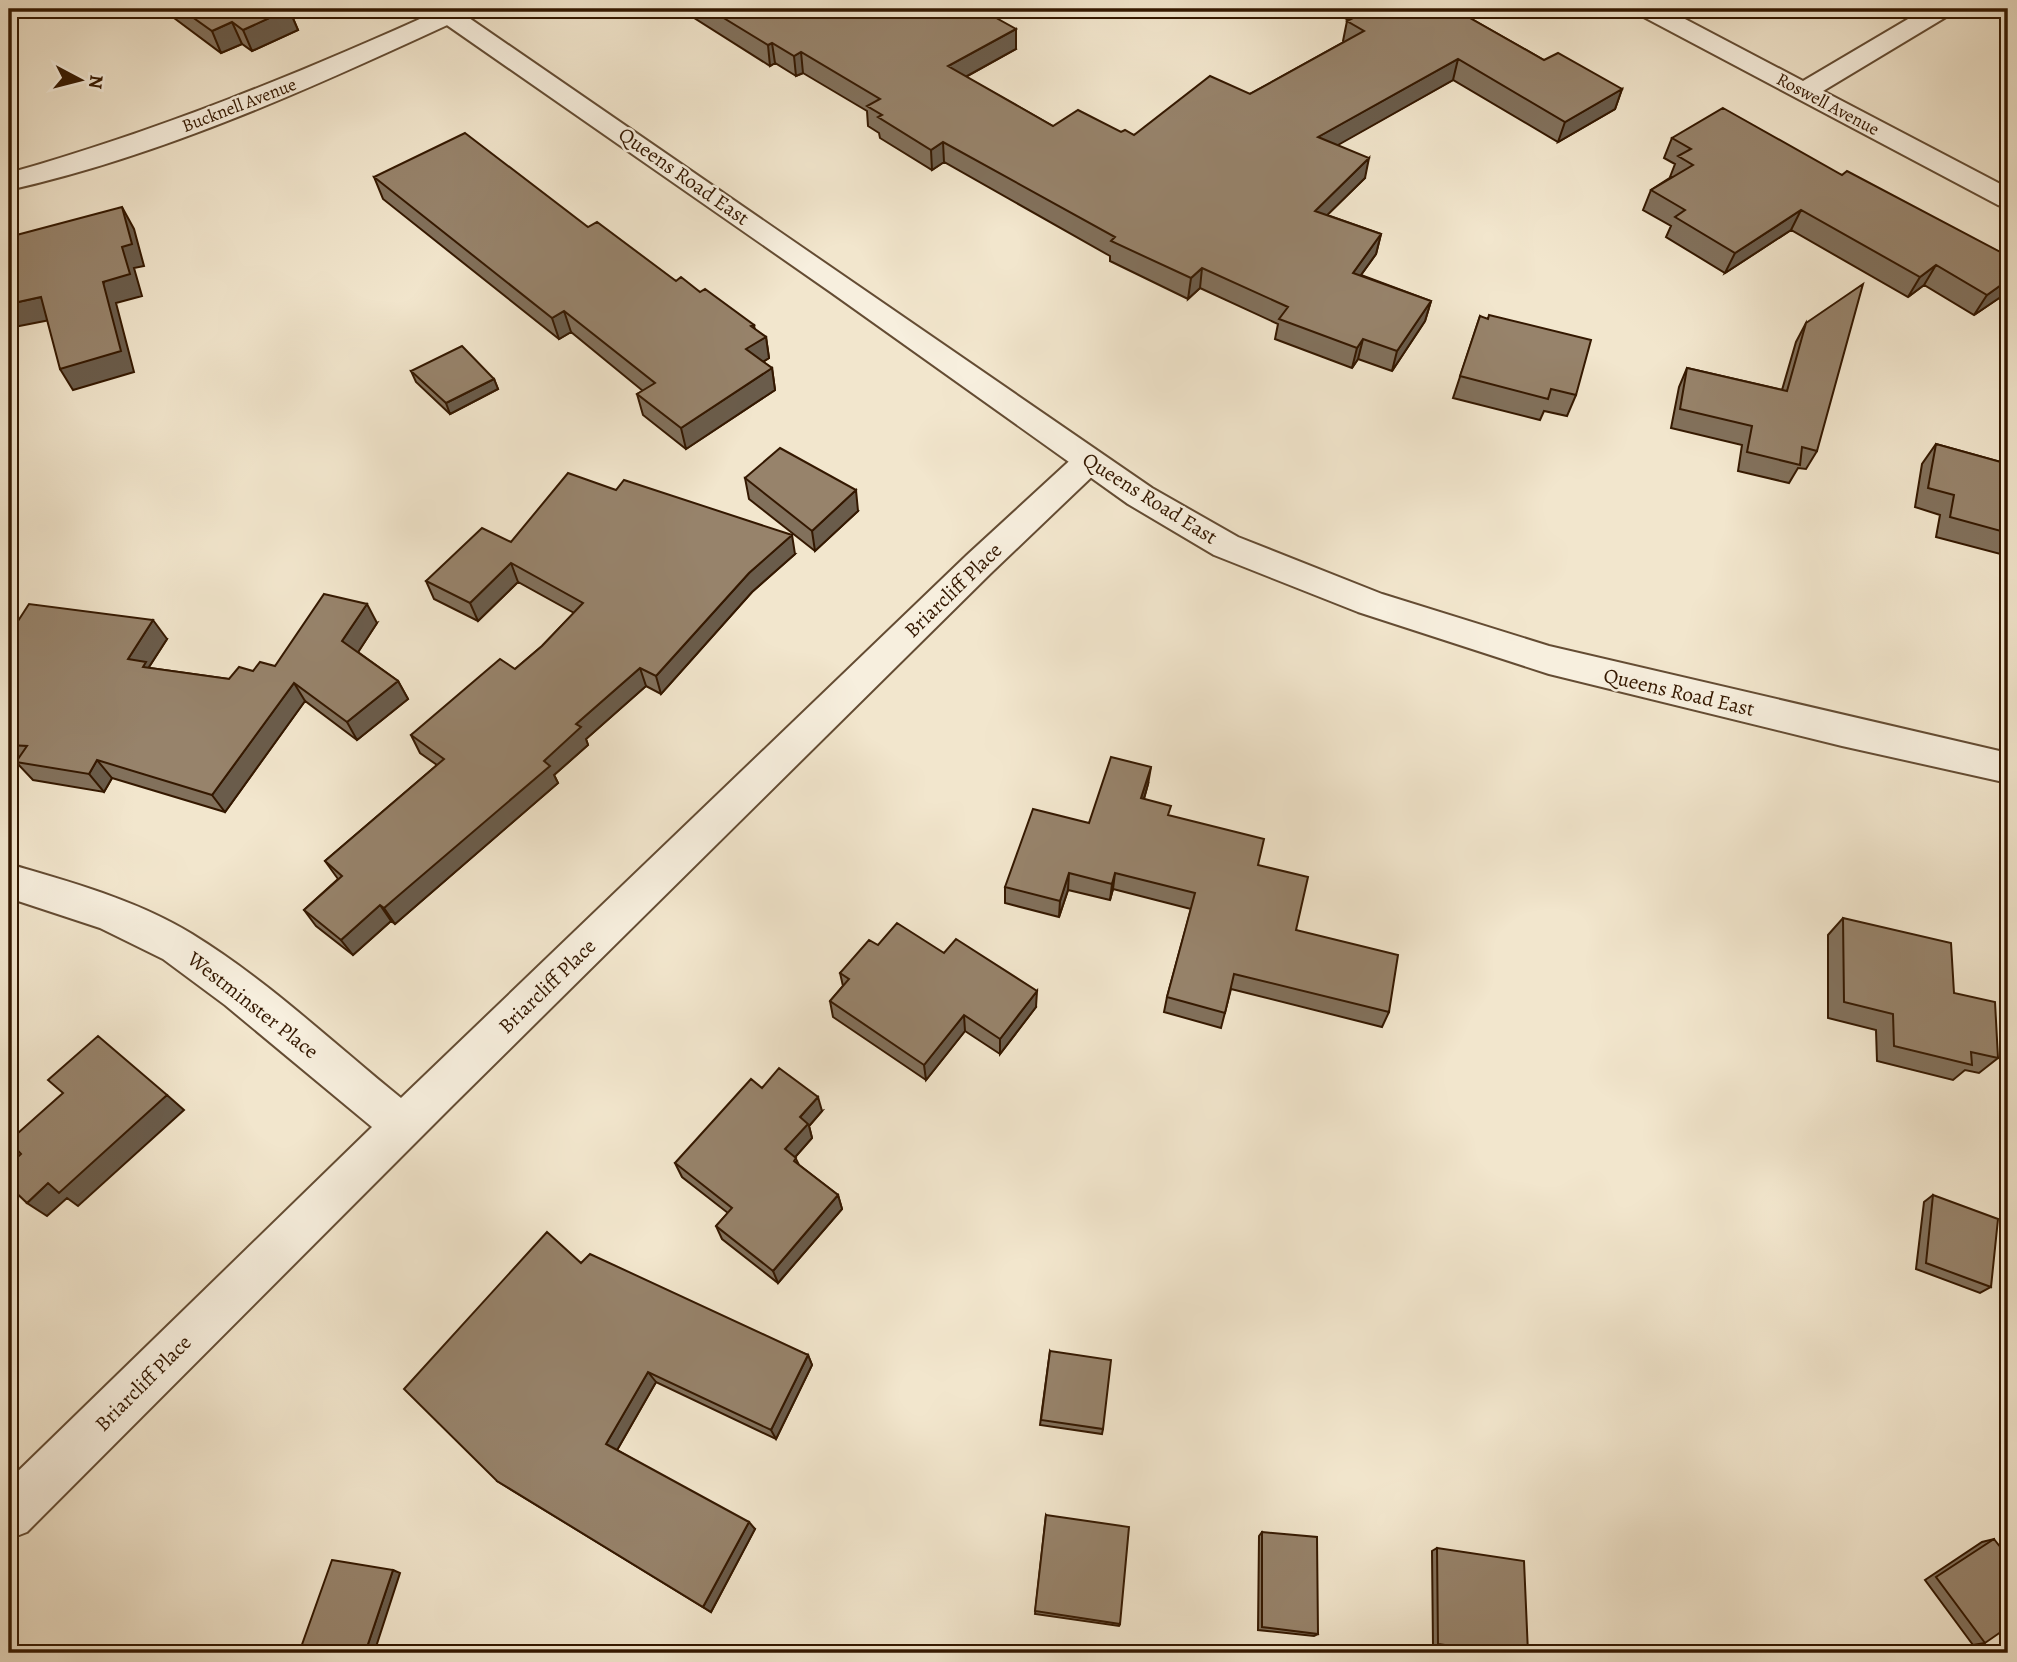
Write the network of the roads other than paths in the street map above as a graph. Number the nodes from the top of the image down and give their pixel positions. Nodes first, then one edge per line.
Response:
1 (1647, 9) edge
2 (1942, 9) edge
3 (450, 11) edge
4 (1805, 91) junction
5 (9, 182) edge
6 (2008, 199) edge
7 (1089, 461) junction
8 (2008, 768) edge
9 (9, 881) edge
10 (403, 1126) junction
11 (9, 1514) edge

1 - 4 street, Roswell Avenue
2 - 4 street
3 - 5 street, Bucknell Avenue
3 - 7 street, Queens Road East
4 - 6 street, Roswell Avenue
7 - 8 street, Queens Road East
7 - 10 street, Briarcliff Place
9 - 10 street, Westminster Place
10 - 11 street, Briarcliff Place

